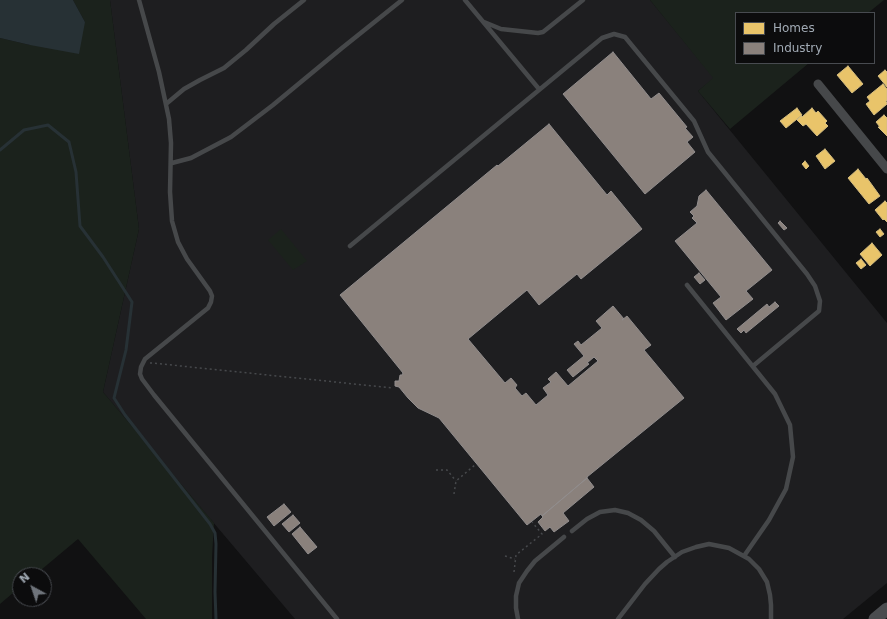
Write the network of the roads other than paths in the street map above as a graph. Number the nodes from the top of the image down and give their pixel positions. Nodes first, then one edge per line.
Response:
1 (138, 0) edge
2 (304, 0) edge
3 (402, 0) edge
4 (465, 0) edge
5 (583, 0) edge
6 (482, 21) junction
7 (818, 84) dead end
8 (539, 90) junction
9 (166, 104) junction
10 (172, 163) junction
11 (887, 169) edge
12 (350, 246) dead end
13 (687, 285) dead end
14 (753, 366) junction
15 (572, 531) dead end
16 (564, 537) dead end
17 (744, 556) junction
18 (675, 557) junction
19 (337, 619) edge
20 (518, 619) edge
21 (618, 619) edge
22 (771, 619) edge

1 - 9 lane
2 - 9 lane
3 - 10 lane
4 - 6 lane
5 - 6 lane
6 - 8 lane
7 - 11 street
8 - 12 lane
8 - 14 lane
9 - 10 lane
10 - 19 lane
13 - 14 lane
14 - 17 lane
15 - 18 lane
16 - 20 lane
17 - 18 lane
17 - 22 lane
18 - 21 lane

